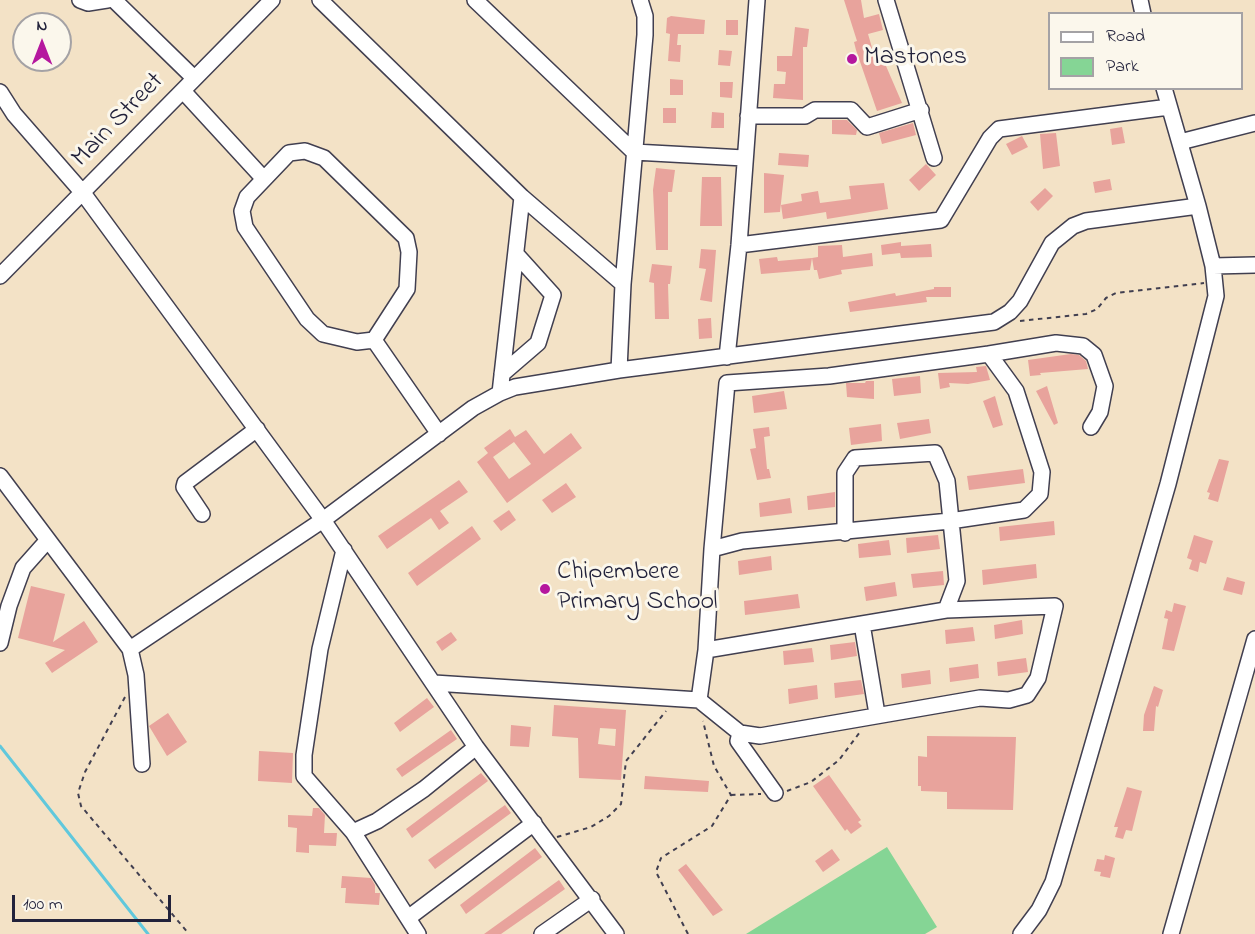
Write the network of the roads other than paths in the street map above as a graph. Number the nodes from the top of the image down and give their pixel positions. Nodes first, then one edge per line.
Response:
1 (80, 0) edge
2 (107, 0) edge
3 (114, 0) edge
4 (272, 0) edge
5 (320, 0) edge
6 (475, 0) edge
7 (640, 0) edge
8 (757, 0) edge
9 (886, 0) edge
10 (194, 78) junction
11 (1165, 90) edge
12 (183, 91) junction
13 (0, 92) edge
14 (1169, 107) junction
15 (921, 110) junction
16 (748, 116) junction
17 (1255, 123) edge
18 (1179, 142) junction
19 (634, 152) junction
20 (744, 158) junction
21 (934, 158) dead end
22 (263, 178) junction
23 (83, 193) junction
24 (522, 197) junction
25 (1198, 206) junction
26 (739, 245) junction
27 (516, 254) junction
28 (1255, 265) edge
29 (1214, 274) junction
30 (0, 276) edge
31 (622, 284) junction
32 (374, 340) junction
33 (989, 354) junction
34 (727, 357) junction
35 (619, 370) junction
36 (502, 374) junction
37 (500, 393) junction
38 (1091, 427) dead end
39 (257, 429) junction
40 (439, 434) junction
41 (0, 476) edge
42 (202, 514) dead end
43 (323, 520) junction
44 (950, 522) junction
45 (845, 533) junction
46 (47, 541) junction
47 (712, 549) junction
48 (344, 550) junction
49 (946, 610) junction
50 (862, 624) junction
51 (1255, 639) edge
52 (0, 643) edge
53 (130, 649) junction
54 (706, 650) junction
55 (434, 683) junction
56 (699, 700) junction
57 (872, 715) junction
58 (740, 733) junction
59 (476, 747) junction
60 (142, 764) dead end
61 (775, 794) road end
62 (534, 823) junction
63 (353, 832) junction
64 (592, 899) junction
65 (408, 918) junction
66 (418, 934) edge
67 (542, 934) edge
68 (616, 934) edge
69 (1021, 934) edge
70 (1171, 934) edge

1 - 2 street
3 - 10 street
4 - 10 street, Main Street
5 - 24 street
6 - 19 street
7 - 19 street
8 - 16 street
9 - 15 street
10 - 12 street, Main Street
11 - 14 street
12 - 22 street
12 - 23 street, Main Street
13 - 23 street
14 - 18 street
14 - 26 street
15 - 16 street
15 - 21 street
16 - 20 street
17 - 18 street
18 - 25 street
19 - 20 street
19 - 31 street
20 - 26 street
22 - 32 street
22 - 32 street
23 - 30 street, Main Street
23 - 39 street
24 - 27 street
24 - 31 street
25 - 29 street
25 - 34 street
26 - 34 street
27 - 36 street
27 - 36 street
28 - 29 street
29 - 69 street
31 - 35 street
32 - 40 street
33 - 38 street
33 - 44 street
33 - 47 street
34 - 35 street
35 - 37 street
36 - 37 street
37 - 40 street
39 - 42 street
39 - 43 street
40 - 43 street
41 - 46 street
43 - 48 street
43 - 53 street
44 - 45 street
44 - 45 street
44 - 49 street
45 - 47 street
46 - 52 street
46 - 53 street
47 - 54 street
48 - 55 street
48 - 63 street
49 - 50 street
49 - 57 street
50 - 54 street
50 - 57 street
51 - 70 street
53 - 60 street
54 - 56 street
55 - 56 street
55 - 59 street
56 - 58 street
57 - 58 street
58 - 61 street
59 - 62 street
59 - 63 street
62 - 64 street
62 - 65 street
63 - 65 street
64 - 67 street
64 - 68 street
65 - 66 street

